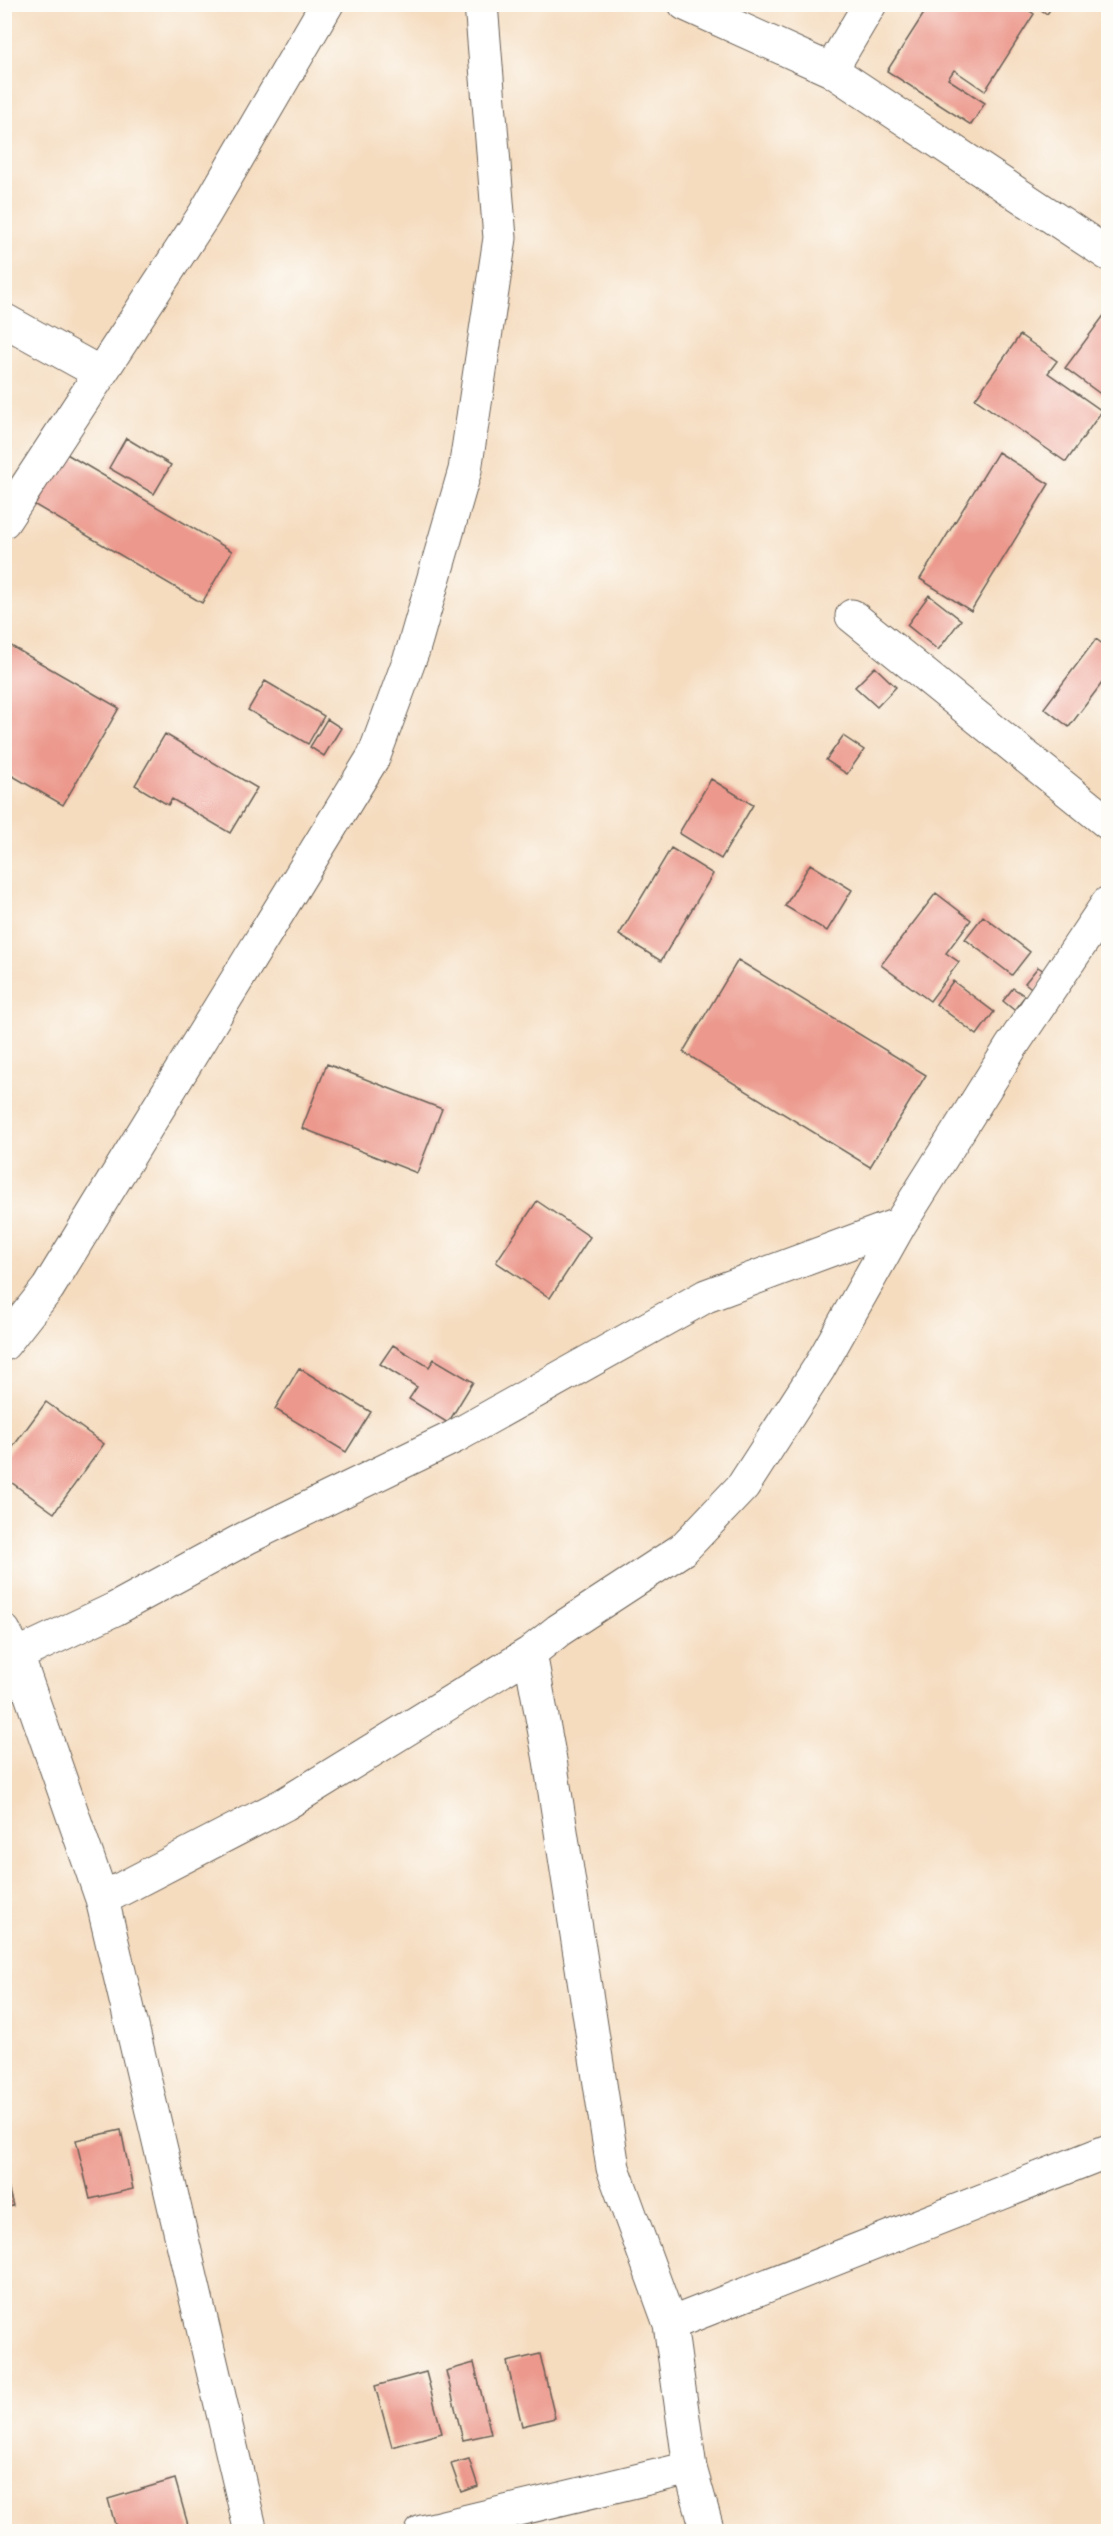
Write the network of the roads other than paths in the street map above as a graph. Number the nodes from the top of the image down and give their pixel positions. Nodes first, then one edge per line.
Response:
1 (327, 4) edge
2 (481, 4) edge
3 (685, 4) edge
4 (870, 4) edge
5 (831, 70) junction
6 (1108, 254) edge
7 (4, 320) edge
8 (100, 373) junction
9 (4, 520) edge
10 (852, 616) dead end
11 (1108, 823) edge
12 (1108, 903) edge
13 (900, 1224) junction
14 (4, 1344) edge
15 (11, 1643) edge
16 (530, 1653) junction
17 (102, 1899) junction
18 (1108, 2151) edge
19 (670, 2324) junction
20 (690, 2468) junction
21 (251, 2532) edge
22 (422, 2532) edge
23 (708, 2532) edge

1 - 8 street
2 - 14 street
3 - 5 street
4 - 5 street
5 - 6 street
7 - 8 street
8 - 9 street
10 - 11 street
12 - 13 street
13 - 15 street
13 - 16 street
15 - 17 street
16 - 17 street
16 - 19 street
17 - 21 street
18 - 19 street
19 - 20 street
20 - 22 street
20 - 23 street

